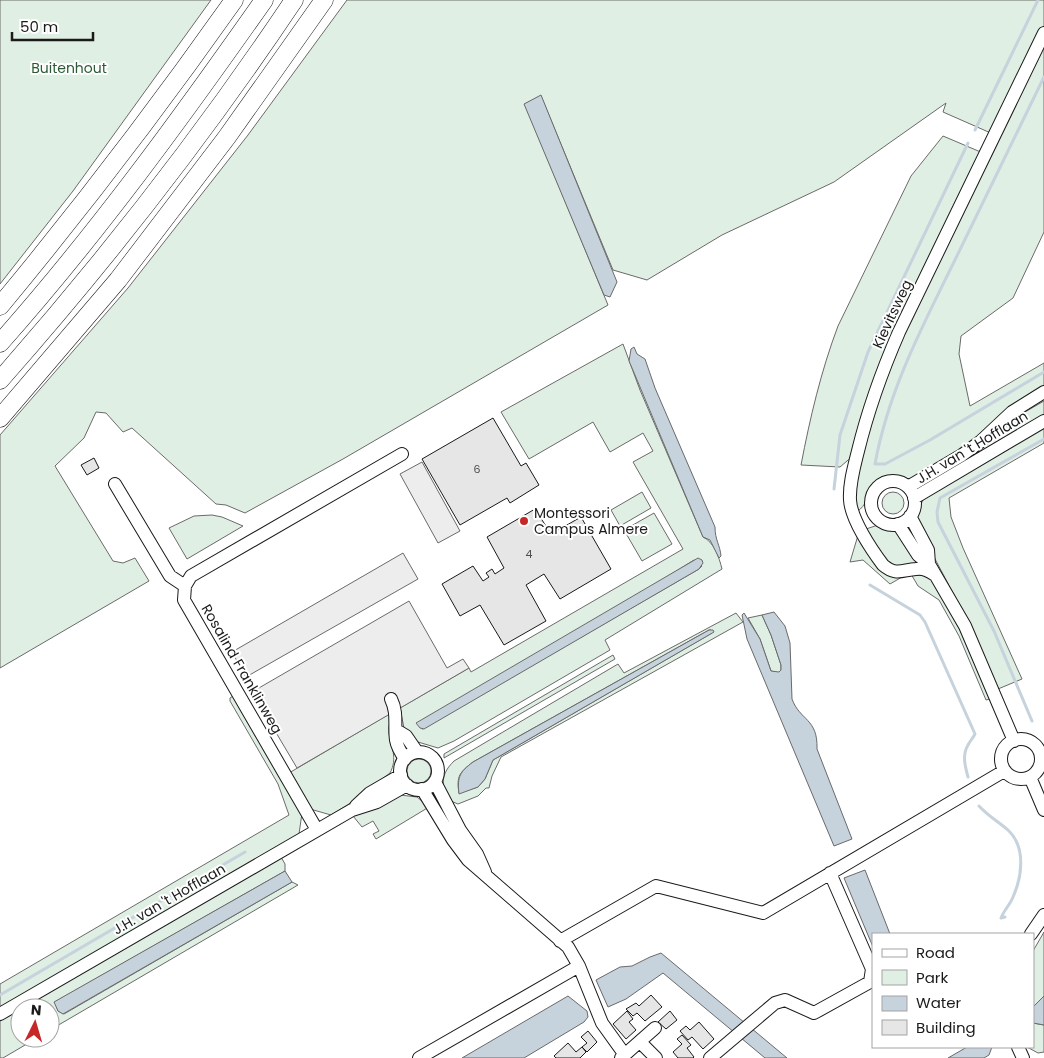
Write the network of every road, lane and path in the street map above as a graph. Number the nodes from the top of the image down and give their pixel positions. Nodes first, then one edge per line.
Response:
1 (234, 0) edge
2 (264, 0) edge
3 (294, 0) edge
4 (324, 0) edge
5 (1044, 34) edge
6 (0, 306) edge
7 (0, 343) edge
8 (0, 380) edge
9 (1044, 392) edge
10 (0, 418) edge
11 (1044, 421) edge
12 (402, 454) dead end
13 (115, 484) dead end
14 (911, 492) junction
15 (910, 516) junction
16 (898, 524) junction
17 (932, 569) junction
18 (185, 586) junction
19 (391, 699) dead end
20 (396, 730) junction
21 (1014, 740) junction
22 (416, 752) junction
23 (404, 759) junction
24 (1004, 771) junction
25 (1030, 777) junction
26 (404, 780) junction
27 (435, 782) junction
28 (422, 790) junction
29 (1044, 810) edge
30 (317, 830) junction
31 (830, 873) junction
32 (487, 877) junction
33 (1044, 915) edge
34 (1032, 933) edge
35 (560, 941) junction
36 (579, 966) junction
37 (0, 1014) edge
38 (655, 1028) dead end
39 (640, 1042) junction
40 (623, 1057) edge
41 (419, 1058) edge
42 (656, 1058) edge
43 (710, 1058) edge

1 - 6 highway
2 - 7 highway
3 - 8 highway
4 - 10 highway
5 - 17 street, Kievitsweg
9 - 14 street, J.H. van 't Hofflaan
11 - 14 street, J.H. van 't Hofflaan
12 - 18 street
13 - 18 street
14 - 15 street
14 - 16 street
15 - 16 street
15 - 17 street
16 - 17 street
17 - 21 street
18 - 30 street, Rosalind Franklinweg
19 - 20 street
20 - 22 street
20 - 23 street
21 - 24 street
21 - 25 street
22 - 23 street
22 - 27 street
23 - 26 street
24 - 25 street
24 - 31 street
25 - 29 street
26 - 28 street
26 - 30 street, J.H. van 't Hofflaan
27 - 28 street
27 - 32 street
28 - 32 street
30 - 37 street, J.H. van 't Hofflaan
31 - 35 street
31 - 43 street
32 - 35 street
33 - 34 street
35 - 36 street
36 - 40 street
36 - 41 street
38 - 39 street
39 - 40 street
39 - 42 street

